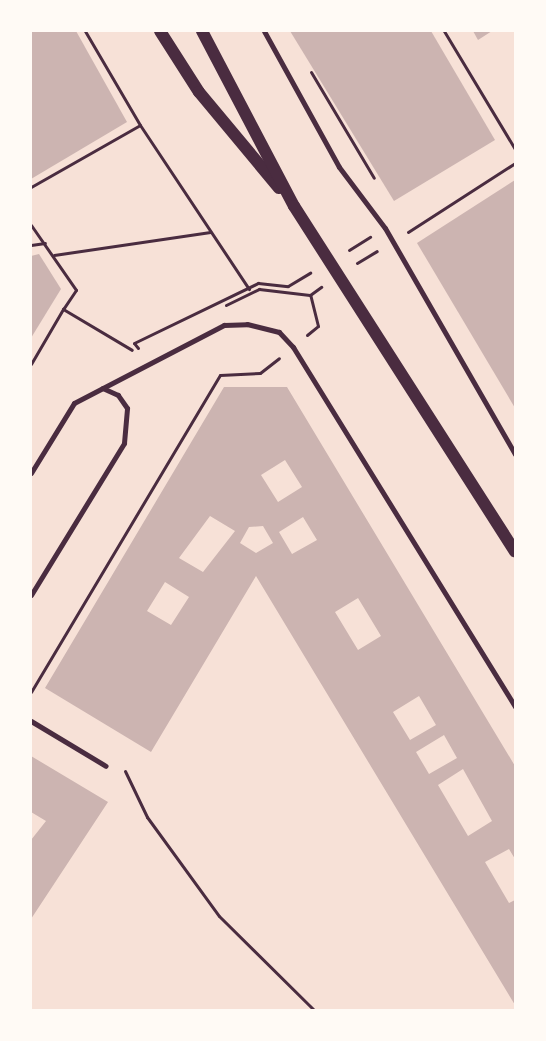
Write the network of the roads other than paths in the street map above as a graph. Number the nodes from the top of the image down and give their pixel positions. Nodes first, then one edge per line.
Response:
1 (160, 31) edge
2 (202, 31) edge
3 (264, 31) edge
4 (294, 206) junction
5 (102, 388) junction
6 (515, 454) edge
7 (31, 473) edge
8 (515, 551) edge
9 (31, 596) edge
10 (515, 707) edge
11 (31, 721) edge
12 (106, 766) dead end

1 - 4 main road
2 - 4 main road
3 - 6 street
4 - 8 main road
5 - 7 street
5 - 9 street
5 - 10 street
11 - 12 street

